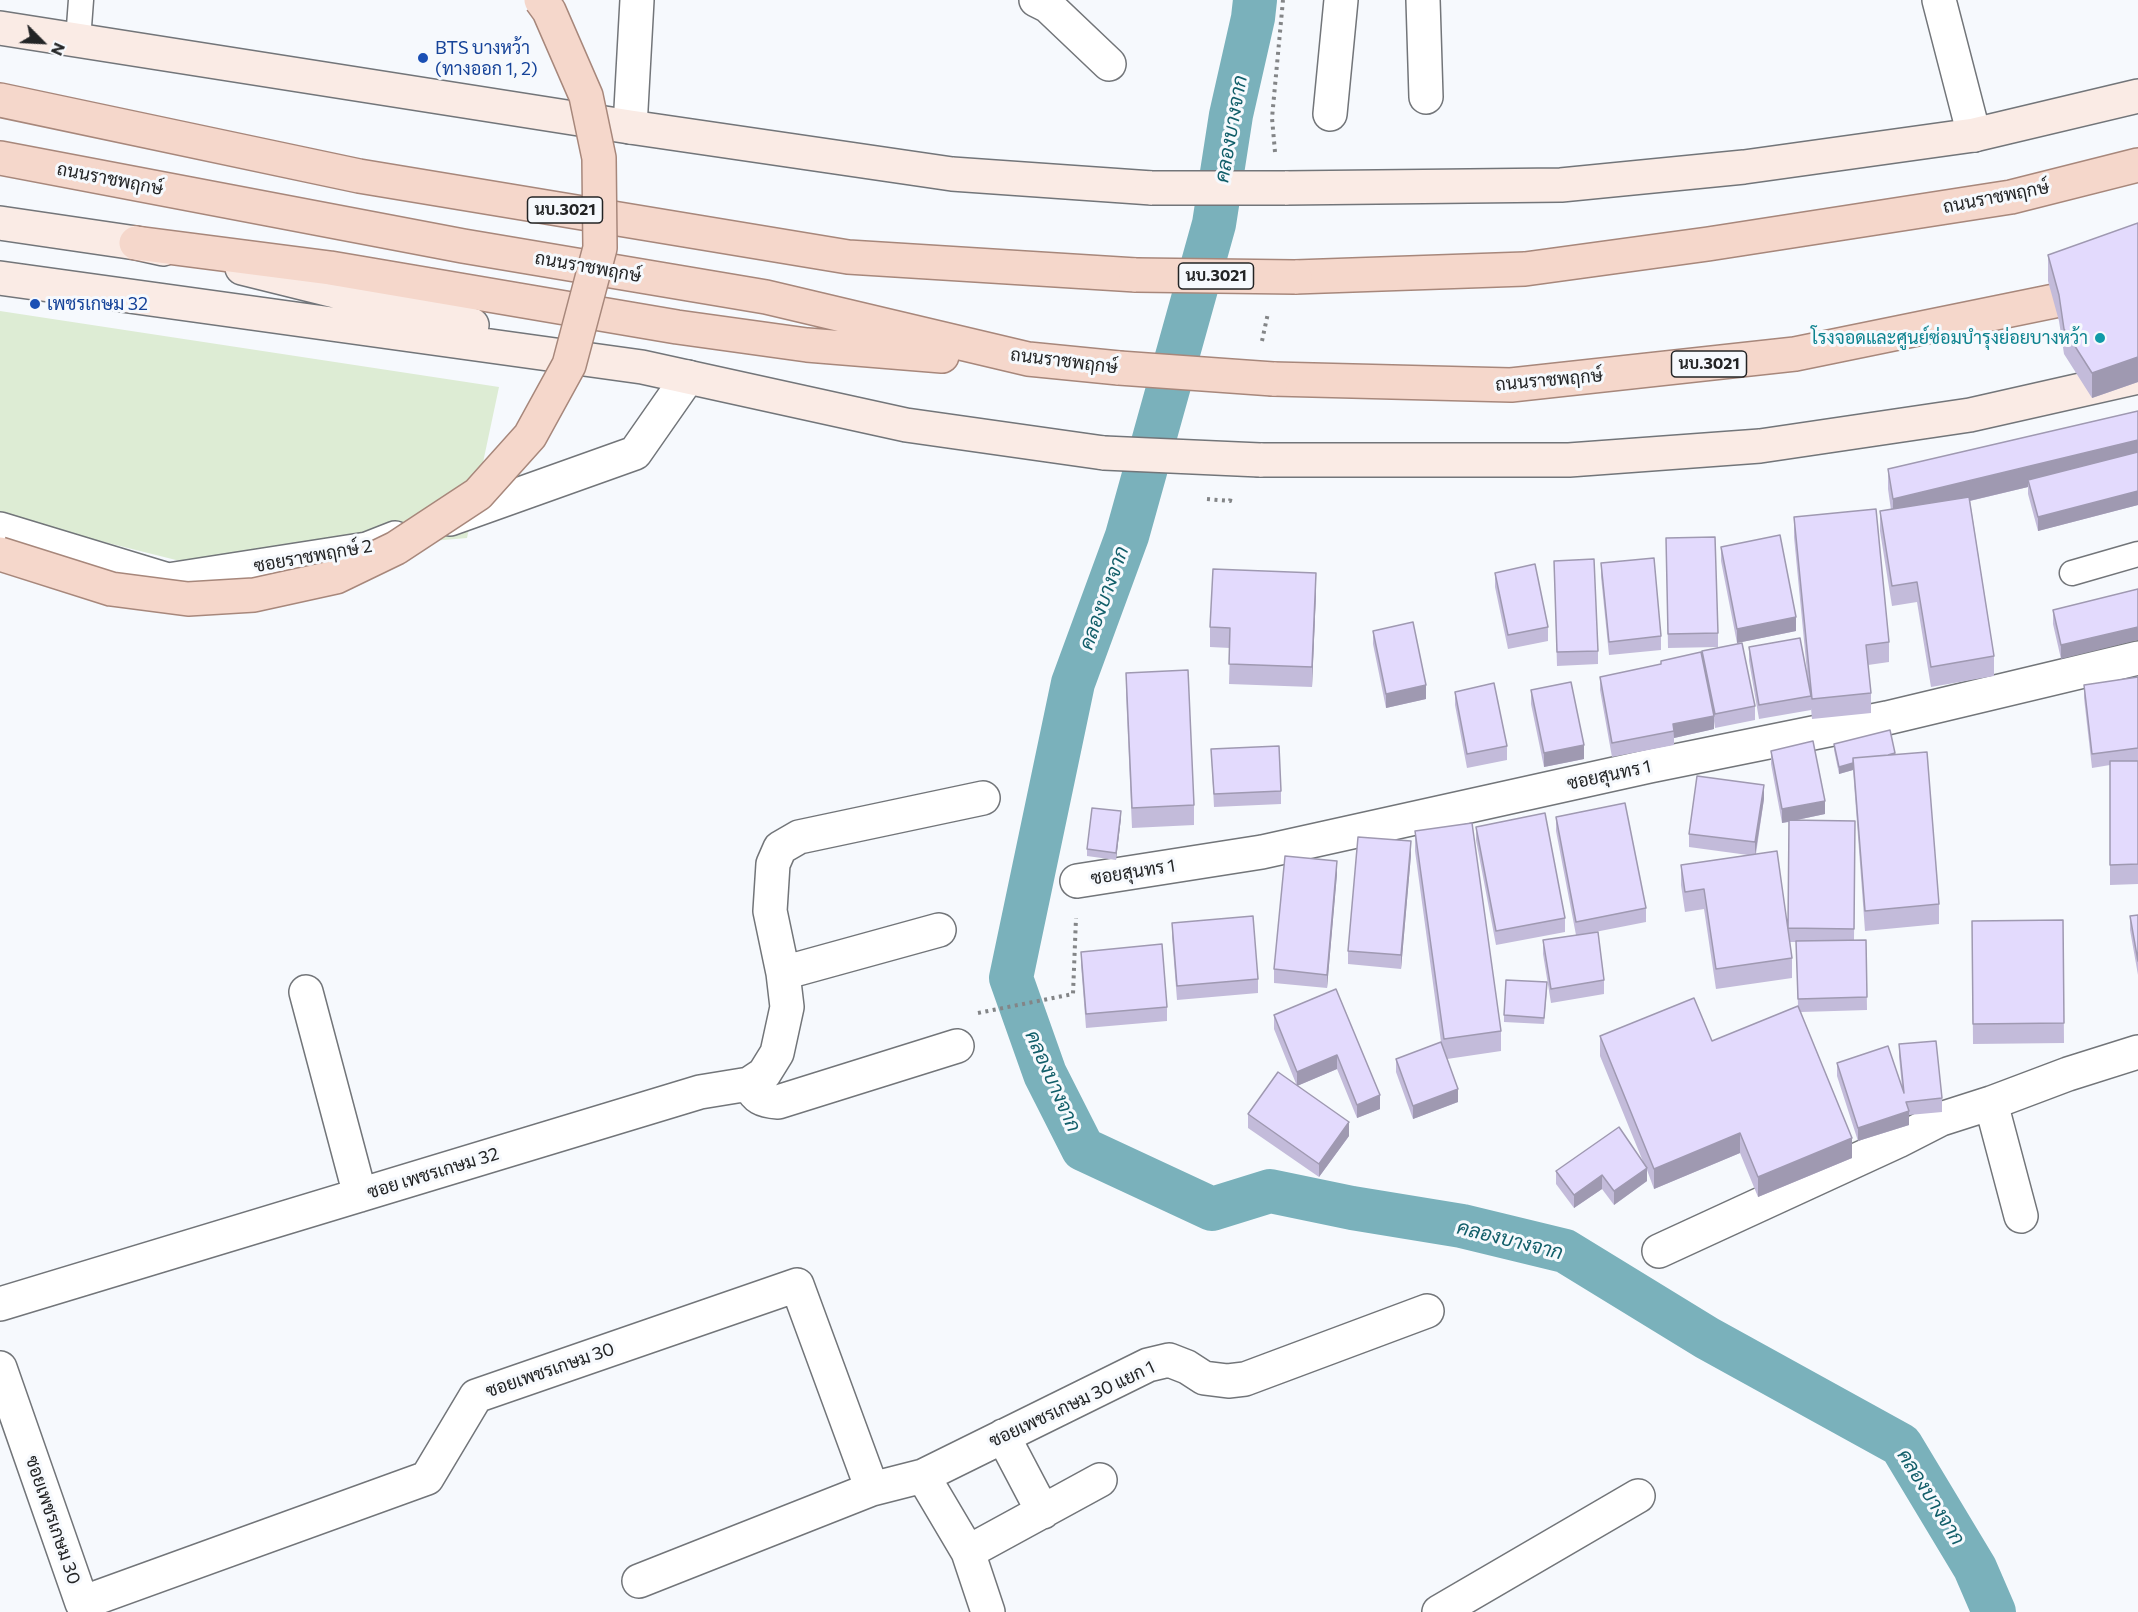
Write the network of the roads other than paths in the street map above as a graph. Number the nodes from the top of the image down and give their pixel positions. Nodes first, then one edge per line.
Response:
1 (81, 0) edge
2 (541, 0) edge
3 (637, 0) edge
4 (1036, 0) edge
5 (1341, 0) edge
6 (1423, 0) edge
7 (1939, 0) edge
8 (0, 28) edge
9 (78, 40) junction
10 (1109, 64) dead end
11 (2138, 96) edge
12 (1426, 97) dead end
13 (0, 100) edge
14 (1330, 114) dead end
15 (630, 127) junction
16 (1974, 135) junction
17 (0, 158) edge
18 (2138, 165) edge
19 (0, 222) edge
20 (136, 243) junction
21 (0, 278) edge
22 (2138, 284) edge
23 (1028, 359) junction
24 (642, 367) junction
25 (688, 377) junction
26 (2138, 377) edge
27 (0, 529) edge
28 (0, 554) edge
29 (2138, 554) edge
30 (2072, 573) dead end
31 (2138, 658) edge
32 (983, 798) dead end
33 (1077, 880) road end
34 (939, 930) dead end
35 (783, 973) junction
36 (306, 992) dead end
37 (957, 1046) road end
38 (2138, 1052) edge
39 (749, 1084) junction
40 (1991, 1103) junction
41 (360, 1195) junction
42 (2021, 1216) dead end
43 (1659, 1251) dead end
44 (0, 1304) edge
45 (1427, 1311) dead end
46 (0, 1368) edge
47 (1003, 1436) junction
48 (923, 1476) junction
49 (1100, 1480) dead end
50 (872, 1489) junction
51 (1638, 1496) dead end
52 (1043, 1512) junction
53 (968, 1552) junction
54 (639, 1581) dead end
55 (988, 1612) edge
56 (1440, 1612) edge

1 - 9 lane
2 - 28 main road, bridge
3 - 15 street
4 - 10 street
5 - 14 street
6 - 12 street
7 - 16 street
8 - 9 main road
9 - 15 main road
11 - 16 main road
13 - 18 main road, ถนนราชพฤกษ์ / นบ.3021, bridge
15 - 16 main road, bridge
17 - 23 main road, ถนนราชพฤกษ์ / นบ.3021
19 - 20 main road
20 - 23 main road
20 - 24 main road
21 - 24 main road
22 - 23 main road, ถนนราชพฤกษ์ / นบ.3021, bridge
24 - 25 main road
25 - 26 main road, bridge
25 - 27 street, ซอยราชพฤกษ์ 2
29 - 30 lane
31 - 33 street, ซอยสุนทร 1
32 - 35 street
34 - 35 street
35 - 39 street
36 - 41 street
37 - 39 street
38 - 40 street
39 - 41 street, ซอย เพชรเกษม 32
40 - 42 street
40 - 43 street
41 - 44 street, ซอย เพชรเกษม 32
45 - 47 street, ซอยเพชรเกษม 30 แยก 1
46 - 50 street, ซอยเพชรเกษม 30
47 - 48 street, ซอยเพชรเกษม 30 แยก 1
47 - 52 street
48 - 50 street
48 - 53 street
49 - 52 street
50 - 54 street
51 - 56 street
52 - 53 street
53 - 55 street

